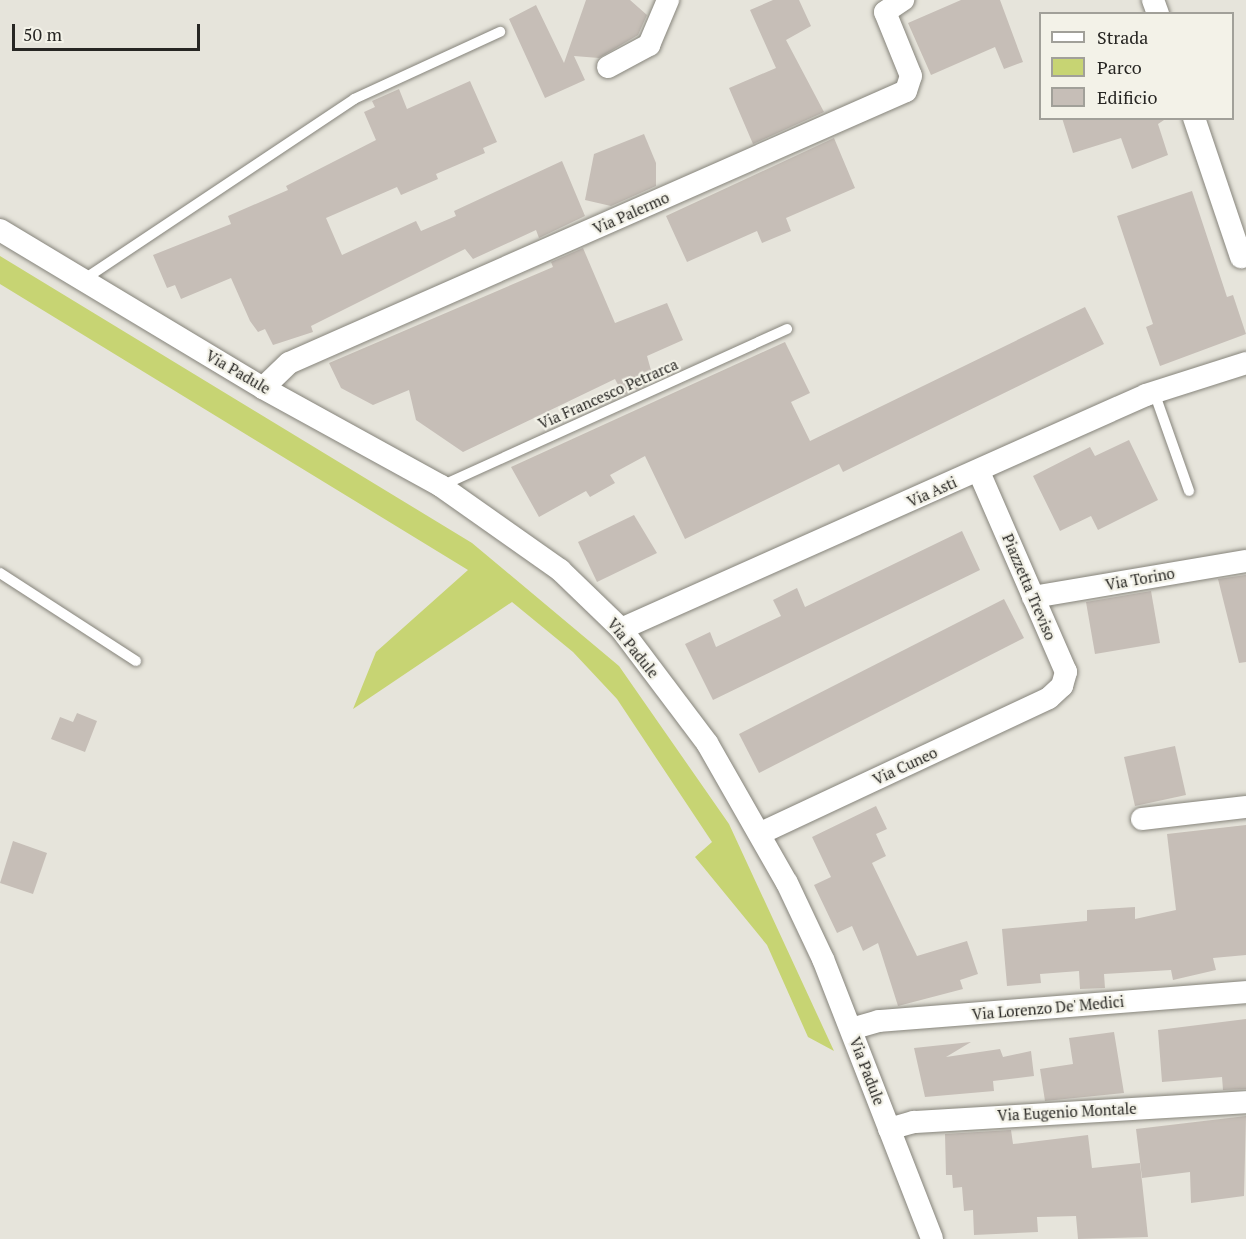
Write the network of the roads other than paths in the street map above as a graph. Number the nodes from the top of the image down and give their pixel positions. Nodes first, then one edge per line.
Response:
1 (668, 0) edge
2 (903, 0) edge
3 (500, 32) dead end
4 (608, 67) dead end
5 (1195, 120) edge
6 (0, 230) edge
7 (1241, 257) dead end
8 (83, 280) junction
9 (787, 329) dead end
10 (1246, 363) edge
11 (263, 388) junction
12 (1154, 392) junction
13 (978, 472) junction
14 (441, 486) junction
15 (1189, 491) dead end
16 (1246, 561) edge
17 (0, 573) edge
18 (1033, 597) junction
19 (621, 629) junction
20 (136, 661) dead end
21 (1049, 698) joint
22 (1246, 807) edge
23 (1142, 819) dead end
24 (761, 833) junction
25 (1246, 992) edge
26 (851, 1029) junction
27 (1246, 1102) edge
28 (889, 1129) junction
29 (932, 1239) edge

1 - 4 street
2 - 11 street, Via Palermo
3 - 8 lane
5 - 7 street
6 - 8 street, Via Padule
8 - 11 street, Via Padule
9 - 14 lane, Via Francesco Petrarca
10 - 12 street, Via Asti
11 - 14 street, Via Padule
12 - 13 street, Via Asti
12 - 15 lane
13 - 18 street, Piazzetta Treviso
13 - 19 street, Via Asti
14 - 19 street, Via Padule
16 - 18 street, Via Torino
17 - 20 lane
18 - 21 street, Piazzetta Treviso
19 - 24 street, Via Padule
21 - 24 street, Via Cuneo
22 - 23 street
24 - 26 street, Via Padule
25 - 26 street, Via Lorenzo De' Medici
26 - 28 street, Via Padule
27 - 28 street, Via Eugenio Montale
28 - 29 street, Via Padule

